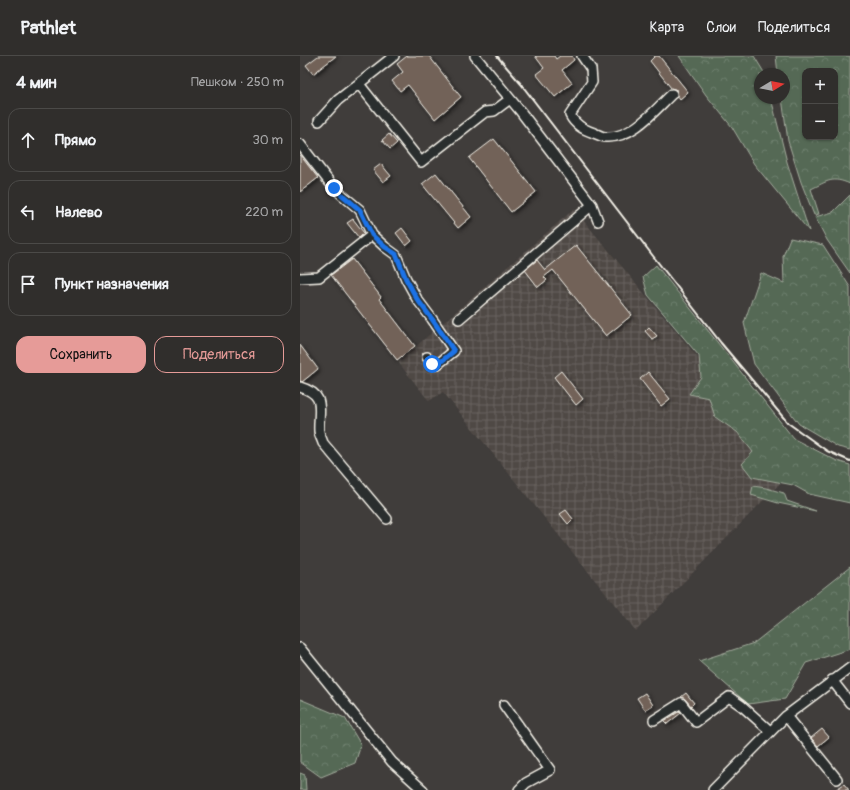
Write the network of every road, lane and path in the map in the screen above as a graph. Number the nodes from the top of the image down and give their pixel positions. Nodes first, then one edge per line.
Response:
1 (394, 56) edge
2 (476, 56) edge
3 (582, 56) edge
4 (358, 84) junction
5 (672, 94) dead end
6 (510, 99) junction
7 (319, 121) dead end
8 (300, 144) edge
9 (592, 205) junction
10 (598, 221) dead end
11 (372, 235) junction
12 (300, 278) edge
13 (459, 319) dead end
14 (427, 357) dead end
15 (300, 387) edge
16 (387, 519) dead end
17 (300, 648) edge
18 (850, 668) edge
19 (832, 680) junction
20 (850, 703) edge
21 (504, 705) dead end
22 (786, 716) junction
23 (654, 720) dead end
24 (770, 731) junction
25 (837, 779) dead end
26 (422, 790) edge
27 (519, 790) edge
28 (713, 790) edge

1 - 4 street
2 - 6 street
3 - 5 street
4 - 6 street
4 - 7 street
6 - 9 street
8 - 11 street
9 - 10 street
9 - 13 street
11 - 12 street
11 - 14 street
15 - 16 street
17 - 26 street
18 - 19 street
19 - 20 street
19 - 22 street
21 - 27 street
22 - 24 street
22 - 25 street
23 - 24 street
24 - 28 street

